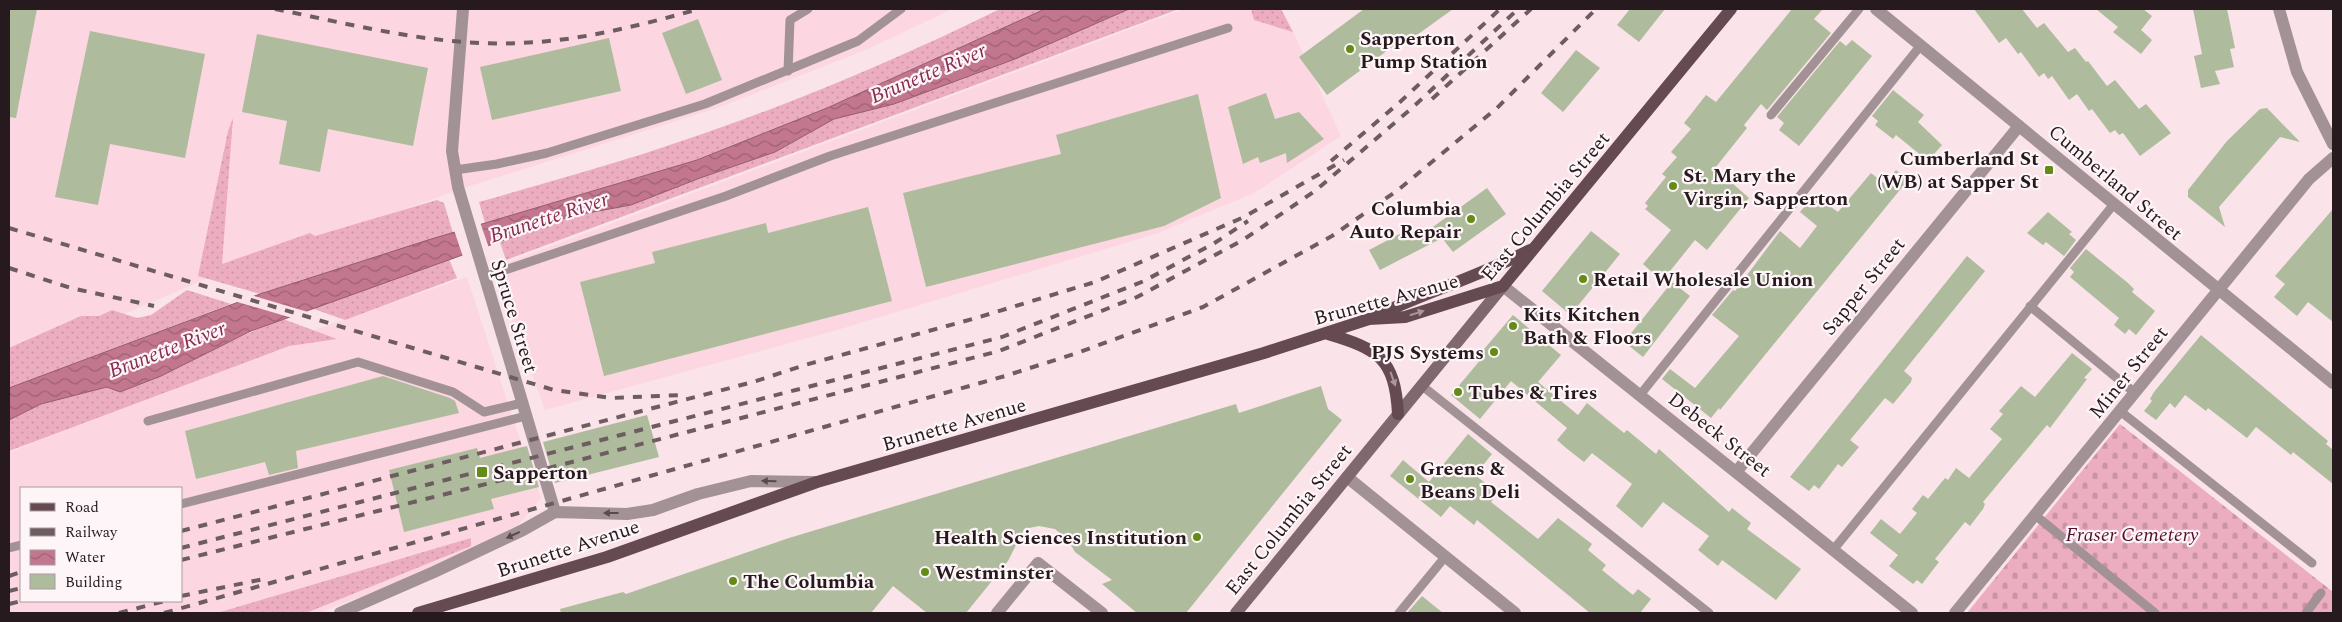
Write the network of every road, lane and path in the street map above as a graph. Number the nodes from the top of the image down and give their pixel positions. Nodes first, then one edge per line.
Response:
1 (463, 9) edge
2 (808, 9) edge
3 (901, 9) edge
4 (1859, 9) edge
5 (1876, 9) edge
6 (2279, 9) edge
7 (1727, 12) edge
8 (1228, 28) dead end
9 (1921, 45) junction
10 (788, 71) junction
11 (1771, 115) dead end
12 (2019, 126) junction
13 (2333, 144) edge
14 (2333, 158) edge
15 (455, 170) junction
16 (2114, 204) junction
17 (1535, 248) junction
18 (484, 278) junction
19 (1503, 286) junction
20 (2218, 290) junction
21 (2030, 306) junction
22 (1369, 319) junction
23 (1328, 334) junction
24 (2333, 383) edge
25 (1421, 385) junction
26 (2135, 393) junction
27 (1640, 395) junction
28 (522, 403) junction
29 (2120, 411) junction
30 (1398, 414) junction
31 (526, 416) junction
32 (148, 421) dead end
33 (1737, 472) junction
34 (1347, 477) junction
35 (818, 482) junction
36 (182, 504) edge
37 (555, 512) junction
38 (2035, 515) junction
39 (1834, 549) junction
40 (1445, 557) junction
41 (2312, 563) dead end
42 (2321, 593) dead end
43 (340, 613) edge
44 (418, 613) edge
45 (997, 613) edge
46 (1102, 613) edge
47 (1236, 613) edge
48 (1399, 613) edge
49 (1515, 613) edge
50 (1709, 613) edge
51 (1912, 613) edge
52 (1956, 613) edge
53 (2155, 613) edge
54 (2306, 613) edge

1 - 15 street, Spruce Street
2 - 10 lane
3 - 10 lane
4 - 11 lane
5 - 9 street, Cumberland Street
6 - 13 street
7 - 17 main road, East Columbia Street
8 - 18 lane
9 - 12 street, Cumberland Street
9 - 27 lane
10 - 15 lane
12 - 16 street, Cumberland Street
12 - 33 street, Sapper Street
14 - 20 street, Miner Street
15 - 18 street, Spruce Street
16 - 20 street, Cumberland Street
16 - 21 lane
17 - 19 main road, East Columbia Street
17 - 22 main road
18 - 28 street, Spruce Street
22 -> 19 main road, Brunette Avenue
19 - 25 street, East Columbia Street
19 - 27 street, Debeck Street
20 - 24 street, Cumberland Street
20 - 26 street, Miner Street
21 - 26 lane
21 - 39 lane
22 - 23 main road, Brunette Avenue
23 -> 30 main road
23 - 35 main road, Brunette Avenue
25 - 30 street, East Columbia Street
25 - 50 lane
26 - 29 street, Miner Street
27 - 33 street, Debeck Street
28 - 31 street, Spruce Street
28 - 32 lane
29 - 38 street, Miner Street
29 - 41 lane
30 - 34 street, East Columbia Street
31 - 36 lane
31 - 37 street, Spruce Street
33 - 39 street, Debeck Street
34 - 40 street
34 - 47 street, East Columbia Street
35 -> 37 street
35 - 44 main road, Brunette Avenue
37 -> 43 street
38 - 52 street, Miner Street
38 - 53 lane
39 - 51 street, Debeck Street
40 - 48 lane
40 - 49 street
42 - 54 lane
45 - 46 street

